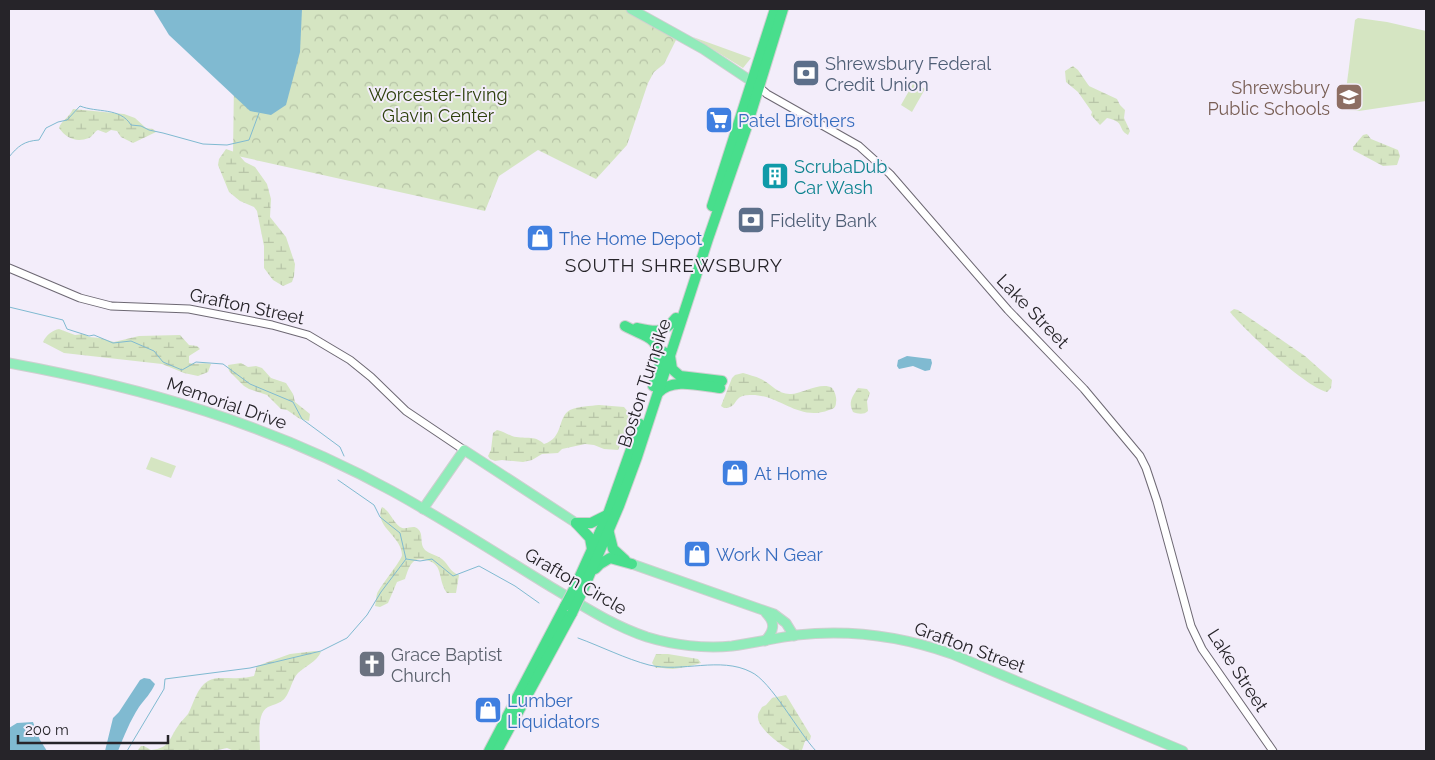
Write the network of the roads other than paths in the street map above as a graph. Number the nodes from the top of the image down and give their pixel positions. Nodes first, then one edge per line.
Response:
1 (631, 9) edge
2 (775, 9) edge
3 (782, 9) edge
4 (755, 84) junction
5 (9, 268) edge
6 (676, 318) junction
7 (670, 355) junction
8 (9, 363) edge
9 (659, 366) junction
10 (658, 393) junction
11 (464, 450) junction
12 (423, 509) junction
13 (608, 514) junction
14 (576, 523) junction
15 (609, 531) junction
16 (591, 553) junction
17 (632, 564) junction
18 (592, 571) junction
19 (579, 588) junction
20 (568, 610) junction
21 (764, 611) junction
22 (794, 636) junction
23 (766, 641) junction
24 (489, 751) edge
25 (497, 751) edge
26 (1183, 751) edge
27 (1272, 751) edge

1 - 4 main road, Lake Street
2 - 4 highway, Boston Turnpike
3 - 4 highway, Boston Turnpike
4 - 6 highway, Boston Turnpike
4 - 7 highway, Boston Turnpike
4 - 27 street, Lake Street
5 - 11 street, Grafton Street
6 - 9 highway, Boston Turnpike
6 - 9 highway
7 - 10 highway, Boston Turnpike
7 - 10 highway
8 - 12 main road, Memorial Drive
9 - 13 highway, Boston Turnpike
10 - 15 highway, Boston Turnpike
11 - 12 main road
11 - 14 main road, Grafton Street
12 - 23 main road, Grafton Circle
13 - 14 highway
13 - 16 highway, Boston Turnpike
14 - 16 highway
15 - 17 highway
15 - 18 highway, Boston Turnpike
16 - 19 highway, Boston Turnpike
17 - 18 highway
17 - 21 main road
18 - 19 highway, Boston Turnpike
19 - 20 highway, Boston Turnpike, bridge
20 - 24 highway, Boston Turnpike
20 - 25 highway, Boston Turnpike
21 - 22 main road
21 - 23 main road
22 - 23 main road, Grafton Circle
22 - 26 main road, Grafton Street

